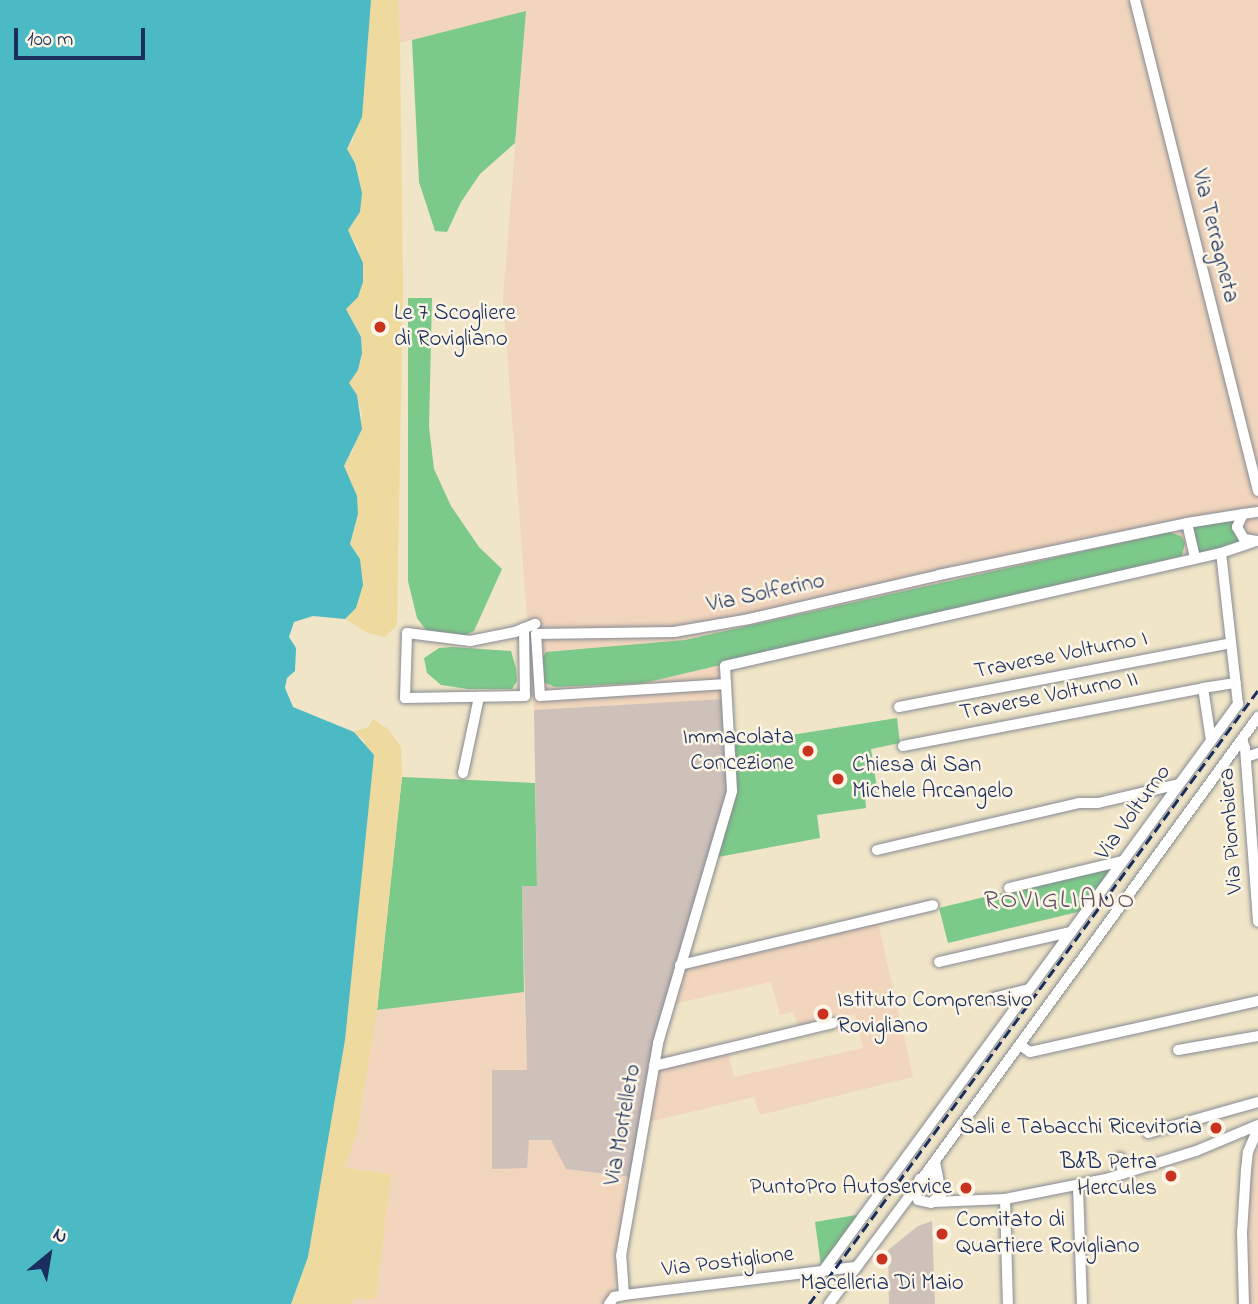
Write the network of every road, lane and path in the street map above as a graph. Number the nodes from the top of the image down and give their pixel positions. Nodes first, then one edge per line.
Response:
1 (1135, 0) edge
2 (1257, 486) edge
3 (1251, 512) edge
4 (1187, 523) junction
5 (1256, 541) edge
6 (1221, 552) junction
7 (1195, 558) junction
8 (535, 624) dead end
9 (524, 628) junction
10 (1231, 643) junction
11 (1236, 683) junction
12 (726, 684) junction
13 (1203, 688) junction
14 (479, 697) junction
15 (899, 707) dead end
16 (1258, 717) edge
17 (1242, 739) junction
18 (1211, 740) junction
19 (903, 746) dead end
20 (1258, 753) edge
21 (1246, 757) junction
22 (463, 773) dead end
23 (1179, 784) junction
24 (1255, 848) edge
25 (877, 850) dead end
26 (1122, 861) junction
27 (1009, 888) dead end
28 (933, 905) dead end
29 (1258, 922) edge
30 (1070, 932) junction
31 (939, 962) dead end
32 (680, 965) junction
33 (1029, 989) junction
34 (993, 998) dead end
35 (1258, 1001) edge
36 (833, 1023) dead end
37 (1258, 1036) edge
38 (1020, 1045) junction
39 (1178, 1050) dead end
40 (654, 1066) junction
41 (1258, 1102) edge
42 (1258, 1126) edge
43 (1148, 1133) dead end
44 (1120, 1158) dead end
45 (935, 1162) junction
46 (1123, 1174) junction
47 (924, 1177) junction
48 (940, 1184) junction
49 (1078, 1186) junction
50 (914, 1191) junction
51 (1005, 1199) junction
52 (921, 1202) junction
53 (934, 1202) junction
54 (957, 1202) junction
55 (901, 1209) junction
56 (856, 1267) junction
57 (822, 1271) junction
58 (624, 1295) junction
59 (609, 1304) edge
60 (829, 1304) edge
61 (1008, 1304) edge
62 (1082, 1304) edge
63 (1244, 1304) edge

1 - 2 street, Via Terragneta
2 - 3 street
3 - 4 street, Via Solferino
3 - 5 street
4 - 7 street
4 - 12 street, Via Solferino
5 - 6 street
6 - 7 street
6 - 10 street, Via Volturno
7 - 12 street, Via Mortelleto
8 - 9 street
9 - 14 street
9 - 14 street
10 - 11 street, Via Volturno
10 - 15 street, Traverse Volturno I
11 - 13 street, Traverse Volturno II
11 - 18 street, Via Volturno
12 - 32 street, Via Mortelleto
13 - 18 street
13 - 19 street, Traverse Volturno II
14 - 22 street
16 - 17 street
17 - 21 street, Via Piombiera
17 - 38 street
18 - 23 street, Via Volturno
20 - 21 street
21 - 24 street, Via Piombiera
23 - 25 street
23 - 26 street, Via Volturno
24 - 29 street, Via Piombiera
26 - 27 street
26 - 30 street, Via Volturno
28 - 32 street
30 - 31 street
30 - 33 street, Via Volturno
32 - 40 street, Via Mortelleto
33 - 34 street
33 - 57 street, Via Volturno
35 - 38 street
36 - 40 street
37 - 39 street
38 - 45 street
40 - 58 street, Via Mortelleto
41 - 43 street
42 - 46 street
42 - 63 street
44 - 46 street
45 - 47 street
45 - 48 street
46 - 49 street
47 - 48 street
47 - 50 street
48 - 53 street
48 - 54 street
49 - 51 street
49 - 62 street
50 - 52 street
50 - 55 street
51 - 54 street
51 - 61 street
52 - 53 street
52 - 55 street
53 - 54 street
55 - 56 street
56 - 57 street, Via Postiglione
56 - 60 street
57 - 58 street, Via Postiglione
58 - 59 street, Via Postiglione

